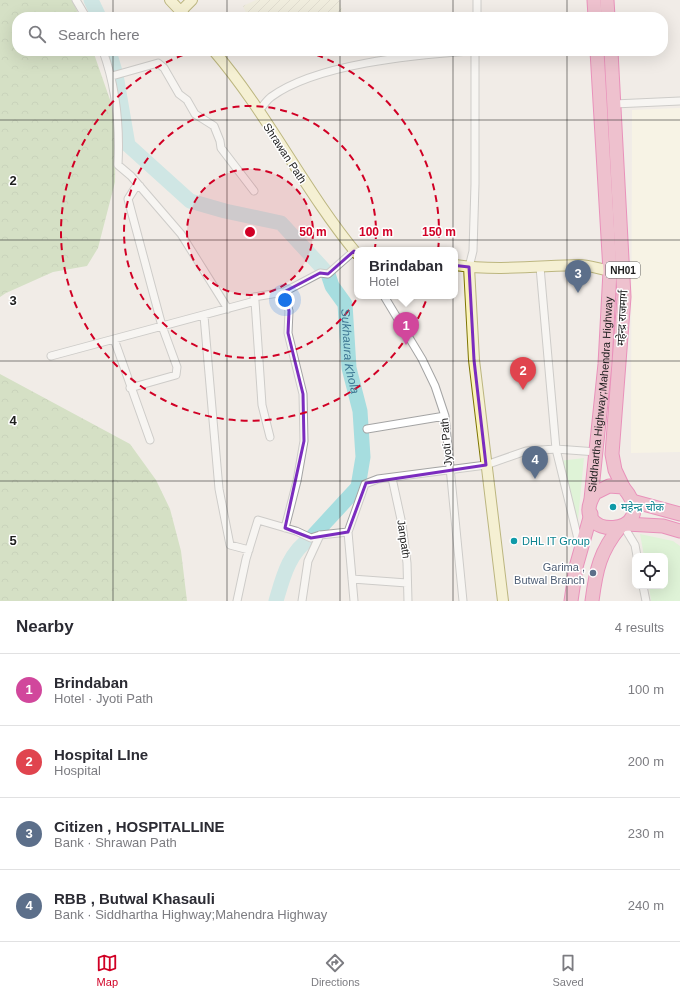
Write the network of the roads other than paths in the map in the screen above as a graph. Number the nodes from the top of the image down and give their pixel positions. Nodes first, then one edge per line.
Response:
1 (76, 0) edge
2 (170, 0) edge
3 (192, 0) edge
4 (477, 0) edge
5 (594, 0) edge
6 (608, 0) edge
7 (83, 12) edge
8 (181, 12) edge
9 (184, 12) edge
10 (477, 12) edge
11 (595, 12) edge
12 (608, 12) edge
13 (105, 56) edge
14 (218, 56) edge
15 (418, 56) edge
16 (475, 56) edge
17 (597, 56) edge
18 (610, 56) edge
19 (112, 76) junction
20 (680, 101) edge
21 (614, 104) junction
22 (259, 111) junction
23 (140, 186) junction
24 (254, 191) dead end
25 (354, 249) edge
26 (354, 254) edge
27 (458, 265) edge
28 (469, 267) junction
29 (540, 267) junction
30 (610, 271) junction
31 (624, 271) junction
32 (284, 292) junction
33 (386, 299) edge
34 (254, 301) junction
35 (228, 309) junction
36 (204, 316) junction
37 (162, 326) junction
38 (114, 338) junction
39 (51, 356) dead end
40 (130, 388) junction
41 (445, 416) junction
42 (367, 429) dead end
43 (270, 437) dead end
44 (150, 440) dead end
45 (556, 449) junction
46 (597, 452) junction
47 (486, 465) junction
48 (449, 471) junction
49 (392, 478) junction
50 (622, 487) junction
51 (591, 499) junction
52 (632, 501) junction
53 (591, 514) junction
54 (680, 514) edge
55 (623, 525) junction
56 (286, 528) junction
57 (680, 531) edge
58 (348, 532) junction
59 (320, 535) junction
60 (249, 550) junction
61 (580, 551) junction
62 (636, 553) edge
63 (352, 579) junction
64 (407, 583) junction
65 (644, 589) edge
66 (237, 601) edge
67 (302, 601) edge
68 (354, 601) edge
69 (408, 601) edge
70 (463, 601) edge
71 (504, 601) edge
72 (571, 601) edge
73 (592, 601) edge
74 (646, 601) edge

1 - 7 street
2 - 8 street
3 - 9 street
4 - 10 street
5 - 11 highway
6 - 12 highway
13 - 19 street
14 - 22 street, Shrawan Path
15 - 22 street
16 - 28 street
17 - 30 highway, Siddhartha Highway;Mahendra Highway / NH01
18 - 21 highway, महेन्द्र राजमार्ग / NH01
19 - 23 street
19 - 24 street
20 - 21 street
21 - 31 highway, महेन्द्र राजमार्ग / NH01
22 - 25 street, Shrawan Path
23 - 35 street
23 - 37 street
26 - 32 street
27 - 28 street
28 - 29 street
28 - 47 street
29 - 30 street
29 - 45 street
30 - 31 street
30 - 46 highway, Siddhartha Highway;Mahendra Highway / NH01
31 - 50 highway, महेन्द्र राजमार्ग / NH01
32 - 34 street
32 - 56 street
33 - 41 street, Jyoti Path
34 - 35 street
34 - 43 street
35 - 36 street
36 - 37 street
36 - 60 street
37 - 38 street
37 - 40 street
38 - 39 street
38 - 40 street
40 - 44 street
41 - 42 street
41 - 48 street, Jyoti Path
45 - 46 street
45 - 47 street
45 - 61 street
46 - 51 highway, Siddhartha Highway;Mahendra Highway / NH01
47 - 48 street
47 - 71 street
48 - 49 street
48 - 70 street, Jyoti Path
49 - 58 street
49 - 64 street, Janpath
50 - 51 highway
50 - 52 highway, NH01
51 - 53 highway, NH01
52 - 54 highway
52 - 55 highway
53 - 55 highway
53 - 61 highway
55 - 57 highway
55 - 62 street
55 - 73 highway
56 - 59 street
56 - 60 street
58 - 59 street
58 - 63 street
59 - 67 street
60 - 66 street
61 - 72 highway
63 - 64 street
63 - 68 street
64 - 69 street, Janpath
65 - 74 street

